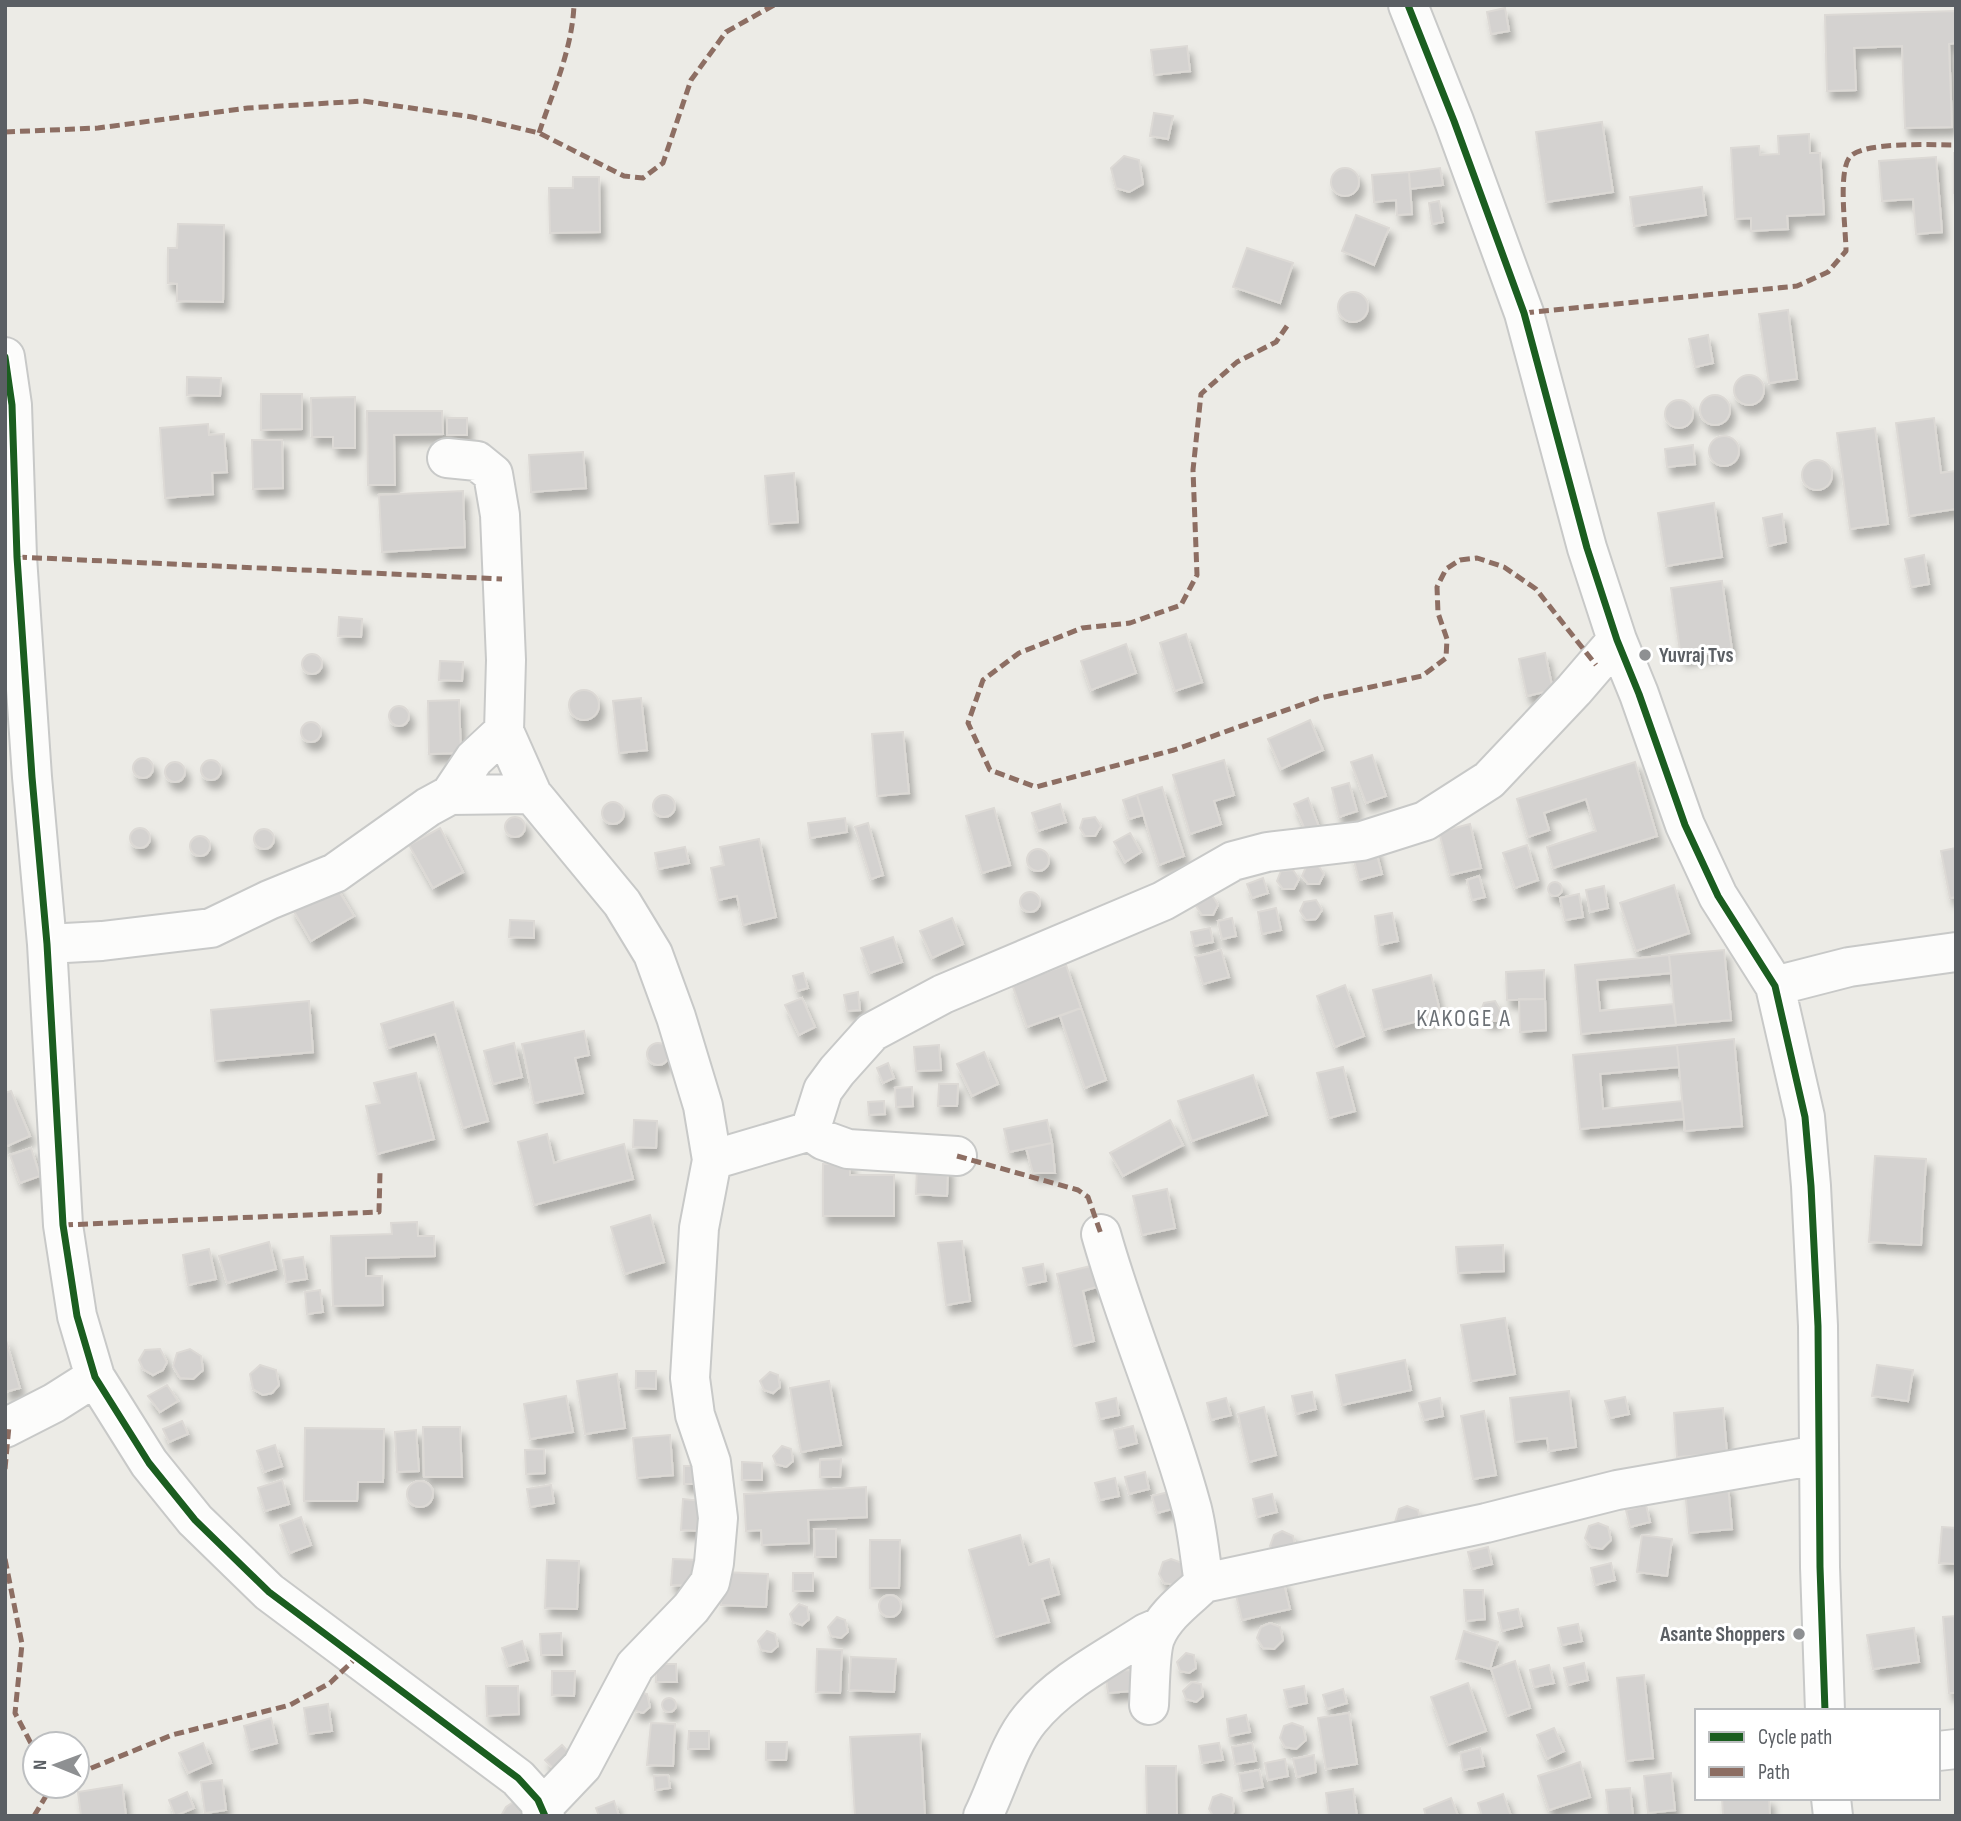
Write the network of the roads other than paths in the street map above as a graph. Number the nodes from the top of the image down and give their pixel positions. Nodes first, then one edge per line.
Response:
1 (1408, 5) edge
2 (5, 357) edge
3 (447, 458) dead end
4 (1618, 640) junction
5 (504, 731) junction
6 (532, 794) junction
7 (450, 795) junction
8 (47, 944) junction
9 (1956, 952) edge
10 (1775, 986) junction
11 (810, 1131) junction
12 (957, 1156) dead end
13 (712, 1160) junction
14 (1101, 1234) dead end
15 (95, 1377) junction
16 (5, 1428) edge
17 (1818, 1455) junction
18 (1204, 1583) junction
19 (1160, 1627) junction
20 (1149, 1705) dead end
21 (1825, 1709) edge
22 (543, 1812) edge
23 (983, 1816) edge

1 - 4 street
2 - 8 street
3 - 5 street
4 - 10 street
4 - 11 street
5 - 6 street
5 - 7 street
6 - 7 street
6 - 13 street
7 - 8 street
8 - 15 street
9 - 10 street
10 - 17 street
11 - 12 street
11 - 13 street
13 - 22 street
14 - 18 street
15 - 16 street
15 - 22 street
17 - 18 street
17 - 21 street
18 - 19 street
19 - 20 street
19 - 23 street

